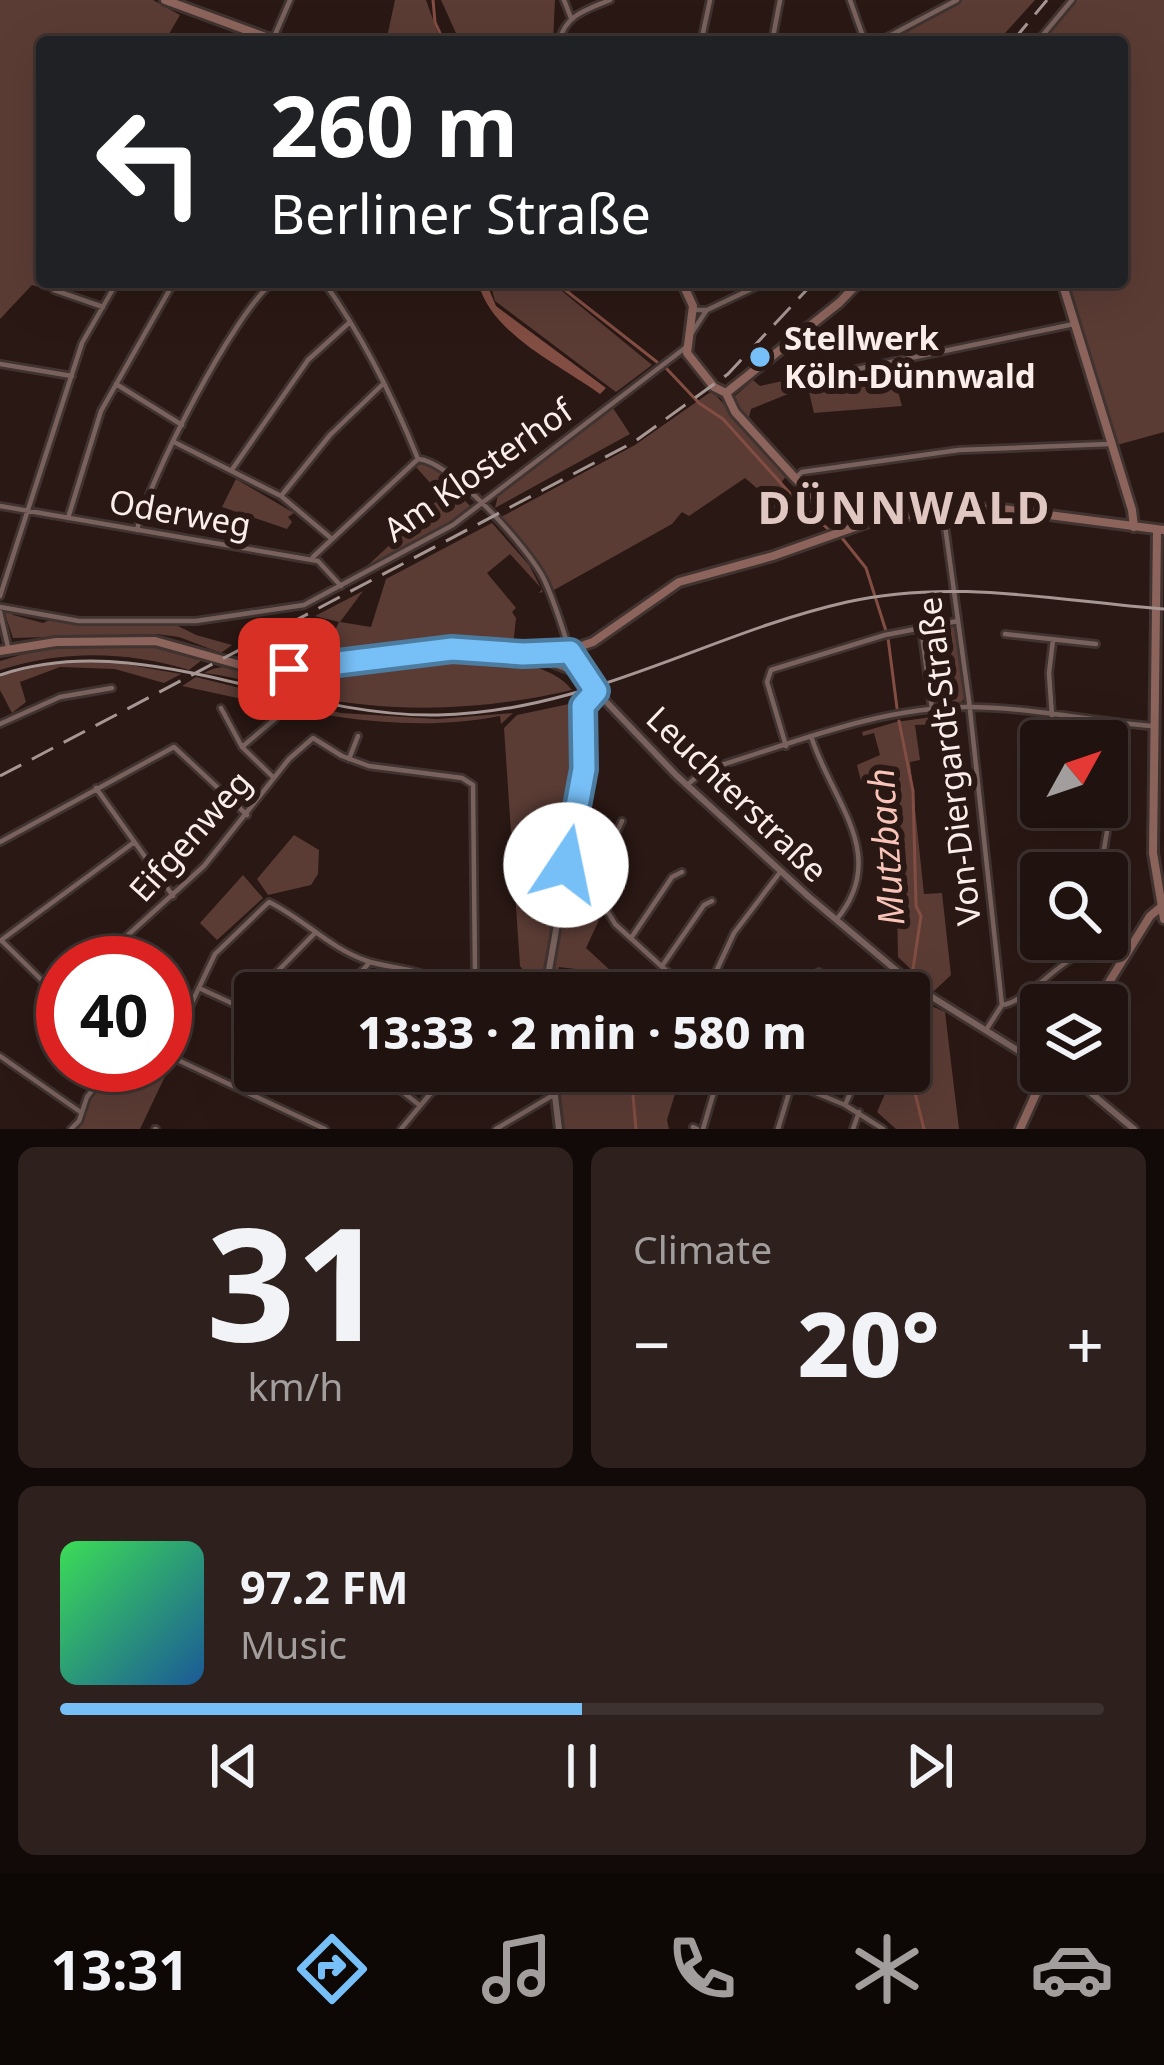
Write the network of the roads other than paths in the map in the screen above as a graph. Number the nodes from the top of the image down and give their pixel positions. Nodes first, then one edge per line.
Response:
1 (165, 0) edge
2 (290, 0) edge
3 (563, 0) edge
4 (610, 0) edge
5 (710, 0) edge
6 (780, 0) edge
7 (850, 0) edge
8 (957, 0) edge
9 (1072, 0) edge
10 (571, 18) junction
11 (261, 36) edge
12 (276, 36) edge
13 (562, 36) edge
14 (702, 36) edge
15 (773, 36) edge
16 (863, 36) edge
17 (889, 36) edge
18 (1041, 36) edge
19 (114, 288) edge
20 (170, 288) edge
21 (268, 288) edge
22 (328, 288) edge
23 (684, 288) edge
24 (753, 288) edge
25 (853, 288) edge
26 (1064, 288) edge
27 (54, 290) dead end
28 (103, 307) junction
29 (693, 310) junction
30 (706, 310) junction
31 (351, 320) junction
32 (1074, 324) junction
33 (686, 343) junction
34 (0, 364) edge
35 (72, 376) junction
36 (819, 377) dead end
37 (115, 383) junction
38 (384, 383) junction
39 (726, 393) junction
40 (182, 425) junction
41 (173, 442) junction
42 (1112, 443) junction
43 (418, 459) junction
44 (231, 471) junction
45 (795, 478) junction
46 (280, 496) junction
47 (482, 504) junction
48 (0, 506) edge
49 (943, 511) junction
50 (28, 512) junction
51 (68, 518) junction
52 (855, 525) junction
53 (1134, 527) junction
54 (137, 530) junction
55 (1160, 530) edge
56 (332, 538) junction
57 (313, 560) junction
58 (340, 586) junction
59 (0, 596) edge
60 (0, 610) edge
61 (958, 621) junction
62 (921, 628) junction
63 (1005, 634) dead end
64 (1053, 640) junction
65 (1096, 644) dead end
66 (4, 650) edge
67 (570, 652) junction
68 (527, 654) junction
69 (585, 677) junction
70 (1159, 681) edge
71 (112, 688) dead end
72 (596, 691) junction
73 (969, 707) junction
74 (221, 708) dead end
75 (932, 710) junction
76 (1052, 716) junction
77 (275, 719) dead end
78 (1088, 720) edge
79 (0, 724) edge
80 (1128, 724) edge
81 (1154, 726) junction
82 (358, 736) dead end
83 (812, 739) junction
84 (786, 746) junction
85 (242, 747) junction
86 (350, 759) junction
87 (274, 778) junction
88 (687, 785) junction
89 (96, 788) junction
90 (248, 815) junction
91 (622, 821) dead end
92 (0, 842) edge
93 (133, 843) junction
94 (781, 871) junction
95 (682, 872) dead end
96 (173, 896) junction
97 (712, 901) dead end
98 (1161, 902) edge
99 (1164, 919) edge
100 (836, 920) junction
101 (314, 934) junction
102 (128, 936) edge
103 (631, 938) junction
104 (0, 939) edge
105 (1068, 960) edge
106 (370, 962) junction
107 (662, 966) junction
108 (277, 972) edge
109 (361, 972) edge
110 (418, 972) edge
111 (474, 972) edge
112 (549, 972) edge
113 (669, 972) edge
114 (716, 972) edge
115 (36, 974) edge
116 (1107, 984) edge
117 (199, 988) junction
118 (192, 1002) edge
119 (234, 1004) edge
120 (1002, 1005) junction
121 (986, 1030) junction
122 (1020, 1051) edge
123 (0, 1055) edge
124 (192, 1067) edge
125 (93, 1092) edge
126 (403, 1092) edge
127 (433, 1092) edge
128 (712, 1092) edge
129 (789, 1092) edge
130 (813, 1092) edge
131 (851, 1092) edge
132 (1037, 1092) edge
133 (1089, 1092) edge
134 (555, 1094) joint
135 (419, 1105) junction
136 (845, 1106) junction
137 (79, 1111) junction
138 (859, 1112) junction
139 (698, 1128) edge
140 (71, 1129) edge
141 (325, 1129) edge
142 (400, 1129) edge
143 (496, 1129) edge
144 (559, 1129) edge
145 (778, 1129) edge
146 (853, 1129) edge
147 (884, 1129) edge
148 (1021, 1129) edge
149 (1134, 1129) edge

1 - 11 main road
2 - 12 street
3 - 10 street
4 - 10 street
5 - 14 street
6 - 15 street
7 - 16 street
8 - 17 street
9 - 18 street
10 - 13 street
19 - 28 street
20 - 37 street
21 - 40 street
22 - 31 street
23 - 29 main road
24 - 30 street
25 - 39 main road
26 - 32 main road
27 - 28 street
28 - 35 street
29 - 30 street
29 - 33 main road
30 - 33 street, Am Klosterhof
31 - 38 street
31 - 44 street
32 - 36 street
32 - 42 main road
33 - 39 main road
33 - 47 street, Am Klosterhof
34 - 35 street
35 - 50 street
37 - 40 street
37 - 51 street
38 - 43 street
38 - 46 street
39 - 45 main road
40 - 41 street
41 - 44 street
41 - 54 street
42 - 45 street
42 - 53 main road
43 - 47 street, Leuchterstraße
43 - 56 street
44 - 46 street
45 - 52 main road
46 - 56 street
47 - 58 street, Am Klosterhof
47 - 67 street, Leuchterstraße
48 - 50 street, Oderweg
49 - 52 main road
49 - 53 main road
49 - 61 street, Von-Diergardt-Straße
50 - 51 street, Oderweg
50 - 59 street
51 - 54 street, Oderweg
52 - 67 main road
53 - 55 main road
54 - 57 street, Oderweg
55 - 70 main road
56 - 57 street
57 - 58 street
58 - 60 street, Am Klosterhof
60 - 66 street
61 - 62 street
61 - 73 street, Von-Diergardt-Straße
62 - 75 street, Von-Diergardt-Straße
62 - 84 street
63 - 64 street
64 - 65 street
64 - 76 street
66 - 68 main road
67 - 68 main road
67 - 69 street, Leuchterstraße
68 - 69 street
69 - 72 street, Leuchterstraße
70 - 81 main road
71 - 79 street
72 - 88 street, Leuchterstraße
72 - 112 street
73 - 75 street
73 - 76 street
73 - 120 street, Von-Diergardt-Straße
74 - 85 street
75 - 83 street
76 - 78 street
77 - 85 street
80 - 81 street
81 - 98 main road
82 - 86 street
83 - 84 street
83 - 100 street
84 - 88 street
85 - 87 street
86 - 87 street, Eifgenweg
86 - 111 street
87 - 90 street, Eifgenweg
88 - 94 street, Leuchterstraße
89 - 90 street
89 - 92 street
89 - 93 street
90 - 96 street, Eifgenweg
91 - 103 street
93 - 96 street
93 - 104 street
94 - 100 street, Leuchterstraße
94 - 114 street
95 - 103 street
96 - 102 street, Eifgenweg
97 - 107 street
98 - 99 main road
98 - 116 main road
100 - 121 street, Leuchterstraße
101 - 106 street
101 - 108 street
101 - 117 street
103 - 107 street
104 - 115 street
105 - 120 street
106 - 109 street
106 - 110 street
107 - 113 street
117 - 118 street
117 - 119 street
120 - 121 street
121 - 122 street, Leuchterstraße
123 - 137 street
124 - 141 street
125 - 137 street
126 - 135 street
127 - 135 street
128 - 139 street
129 - 145 street
130 - 136 street
131 - 136 street
132 - 148 main road
133 - 149 street
134 - 143 street
134 - 144 street
135 - 142 street
136 - 138 street
137 - 140 street
138 - 146 street
138 - 147 street

